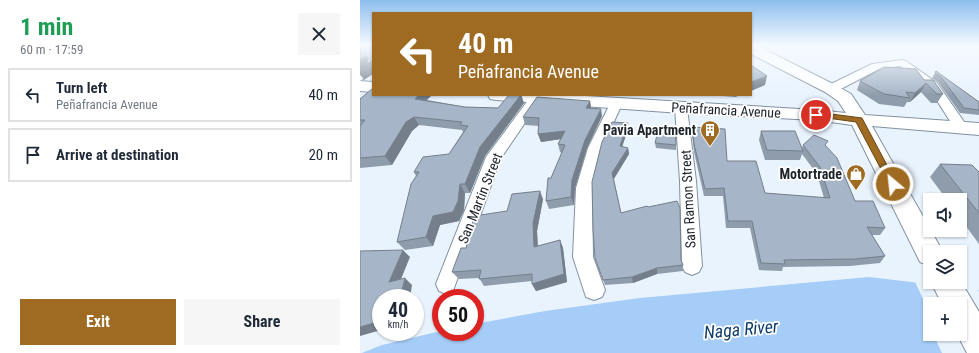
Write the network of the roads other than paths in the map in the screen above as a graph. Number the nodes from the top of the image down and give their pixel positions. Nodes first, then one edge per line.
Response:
1 (779, 62) edge
2 (372, 71) edge
3 (363, 85) edge
4 (831, 89) junction
5 (509, 96) edge
6 (536, 98) junction
7 (616, 104) junction
8 (681, 108) junction
9 (859, 120) junction
10 (960, 126) junction
11 (979, 128) edge
12 (925, 245) edge
13 (692, 266) dead end
14 (446, 284) dead end
15 (594, 290) dead end
16 (967, 321) edge
17 (979, 343) edge

1 - 4 main road
2 - 3 lane
4 - 9 main road
4 - 10 street
5 - 6 main road, Peñafrancia Avenue
6 - 7 main road, Peñafrancia Avenue
6 - 14 street, San Martin Street
7 - 8 main road, Peñafrancia Avenue
7 - 15 street
8 - 9 main road, Peñafrancia Avenue
8 - 13 street, San Ramon Street
9 - 10 main road, Peñafrancia Avenue
9 - 12 main road
10 - 11 main road, Peñafrancia Avenue
16 - 17 main road

